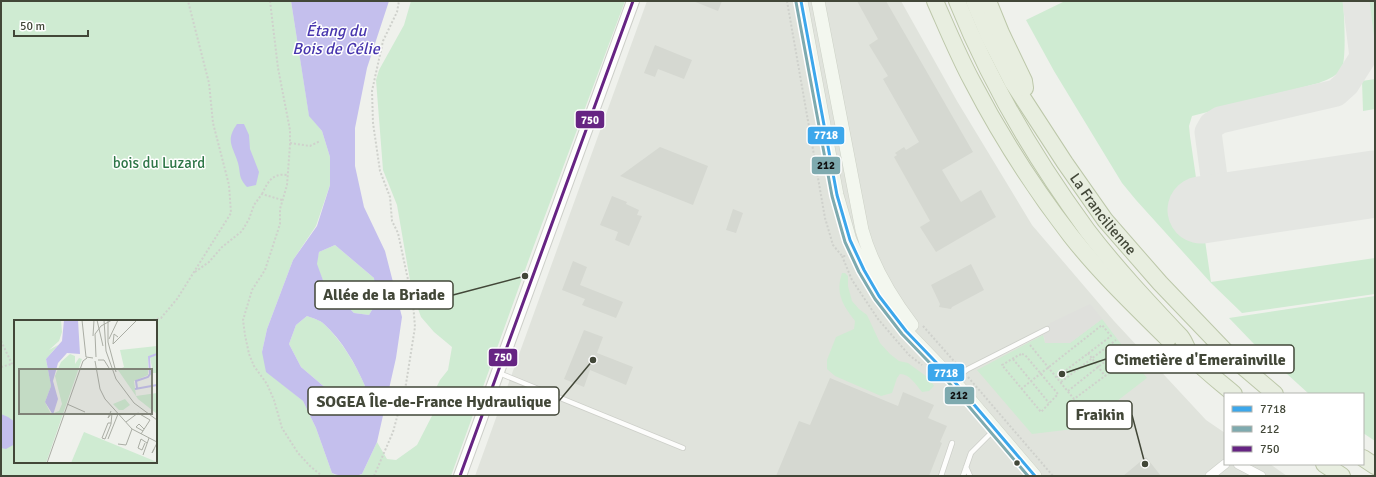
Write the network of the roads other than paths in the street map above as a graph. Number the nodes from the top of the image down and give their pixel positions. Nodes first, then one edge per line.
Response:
1 (633, 1) edge
2 (801, 1) edge
3 (818, 1) edge
4 (935, 1) edge
5 (957, 1) edge
6 (974, 1) edge
7 (988, 1) edge
8 (1028, 104) junction
9 (1047, 329) dead end
10 (1192, 357) junction
11 (498, 373) junction
12 (958, 376) junction
13 (1233, 393) edge
14 (1274, 393) edge
15 (996, 429) junction
16 (952, 443) dead end
17 (682, 448) dead end
18 (1364, 459) edge
19 (1224, 465) edge
20 (1240, 465) edge
21 (1326, 465) edge
22 (966, 466) junction
23 (1375, 466) edge
24 (941, 474) edge
25 (1032, 474) edge
26 (460, 476) edge
27 (948, 476) edge
28 (963, 476) edge
29 (970, 476) edge
30 (1210, 476) edge
31 (1261, 476) edge
32 (1342, 476) edge

1 - 11 street
2 - 12 main road
3 - 12 main road
4 - 10 highway
5 - 10 highway, La Francilienne
6 - 8 highway, La Francilienne
7 - 8 highway
8 - 14 highway, La Francilienne
9 - 12 lane
10 - 13 highway, La Francilienne
11 - 17 lane
11 - 26 street
12 - 15 main road
15 - 22 lane
15 - 25 main road
16 - 24 lane
18 - 23 highway
19 - 30 street
20 - 31 street
21 - 32 highway
22 - 28 lane
22 - 29 lane
24 - 27 lane

